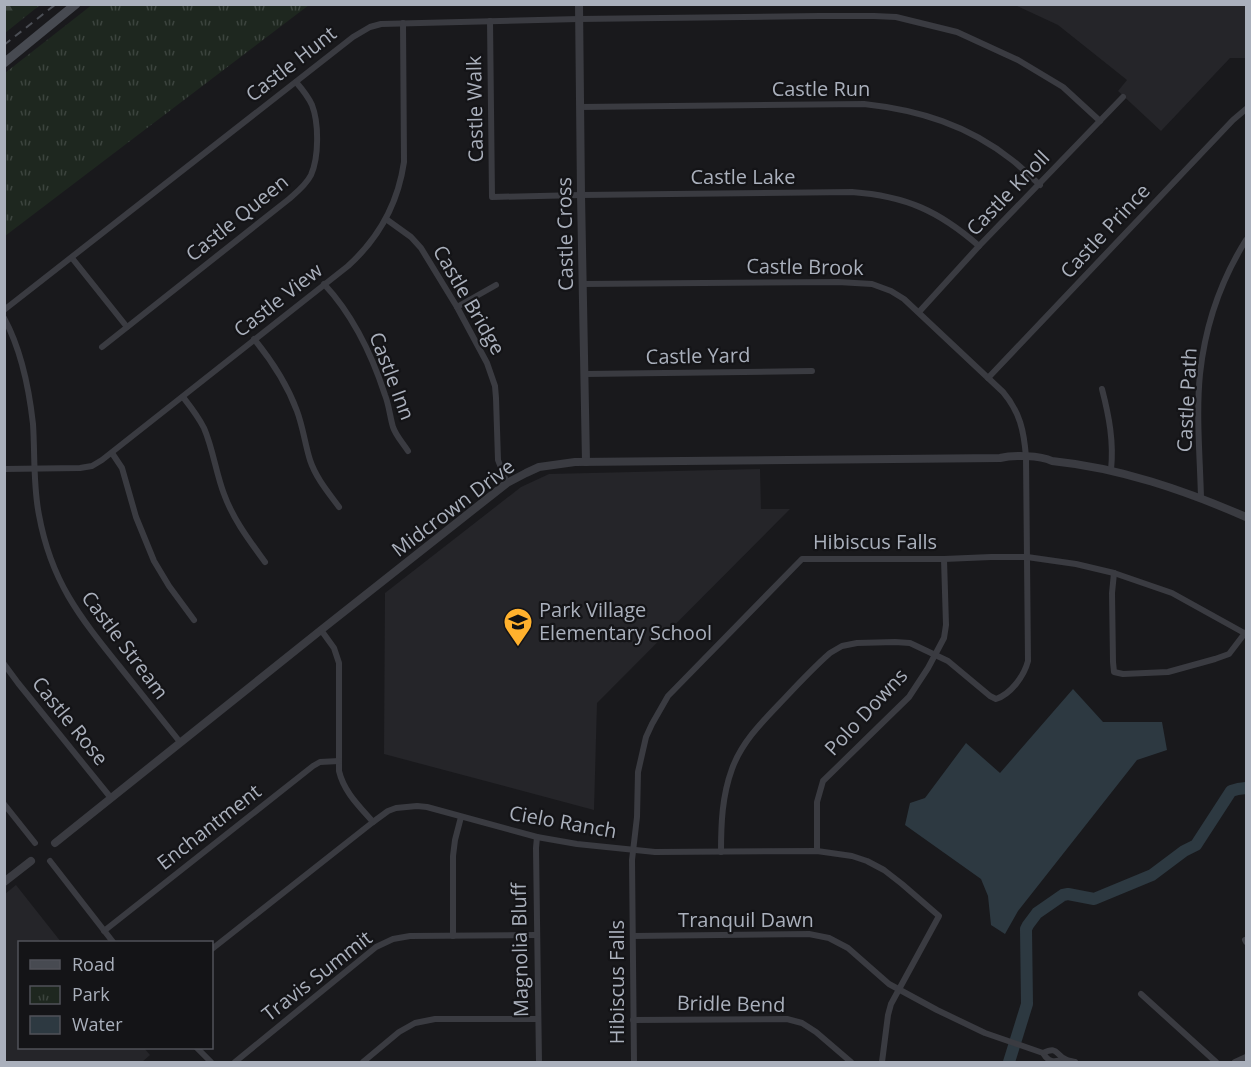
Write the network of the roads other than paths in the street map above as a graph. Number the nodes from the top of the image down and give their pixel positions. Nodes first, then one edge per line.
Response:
1 (76, 4) edge
2 (579, 4) edge
3 (579, 19) junction
4 (490, 21) junction
5 (403, 23) junction
6 (4, 63) edge
7 (296, 82) junction
8 (1123, 97) dead end
9 (579, 107) junction
10 (1246, 110) edge
11 (1100, 121) junction
12 (1040, 184) junction
13 (581, 195) junction
14 (492, 197) joint
15 (386, 219) junction
16 (1246, 240) edge
17 (979, 246) junction
18 (72, 258) junction
19 (324, 284) junction
20 (582, 284) junction
21 (496, 285) dead end
22 (456, 307) junction
23 (4, 310) edge
24 (919, 312) junction
25 (4, 318) edge
26 (127, 327) junction
27 (254, 339) junction
28 (102, 347) dead end
29 (812, 371) dead end
30 (585, 374) junction
31 (988, 378) junction
32 (1102, 389) dead end
33 (183, 397) junction
34 (408, 451) dead end
35 (112, 453) junction
36 (1026, 459) junction
37 (586, 462) junction
38 (4, 469) edge
39 (34, 469) junction
40 (1111, 471) junction
41 (507, 483) junction
42 (1201, 498) junction
43 (339, 507) dead end
44 (1246, 517) edge
45 (1027, 557) junction
46 (944, 559) junction
47 (265, 562) dead end
48 (1114, 573) junction
49 (194, 620) dead end
50 (321, 630) junction
51 (1246, 633) edge
52 (935, 654) junction
53 (4, 664) edge
54 (180, 742) junction
55 (339, 761) junction
56 (111, 798) junction
57 (4, 804) edge
58 (461, 817) junction
59 (372, 822) junction
60 (537, 837) junction
61 (35, 843) dead end
62 (55, 843) dead end
63 (632, 850) junction
64 (721, 852) junction
65 (817, 852) junction
66 (31, 861) dead end
67 (50, 861) dead end
68 (4, 882) edge
69 (104, 931) junction
70 (536, 935) junction
71 (453, 936) junction
72 (633, 936) junction
73 (112, 941) edge
74 (213, 948) edge
75 (898, 990) junction
76 (1141, 994) dead end
77 (538, 1018) junction
78 (633, 1020) junction
79 (199, 1049) edge
80 (1043, 1053) junction
81 (1246, 1057) edge
82 (1063, 1059) junction
83 (211, 1062) edge
84 (235, 1062) edge
85 (363, 1062) edge
86 (538, 1062) edge
87 (634, 1062) edge
88 (851, 1062) edge
89 (882, 1062) edge
90 (1075, 1062) edge
91 (1216, 1062) edge
92 (1235, 1062) edge

1 - 6 main road
2 - 3 street, Castle Cross
3 - 4 street, Castle Hunt
3 - 9 street, Castle Cross
3 - 11 street, Castle Hunt
4 - 5 street, Castle Hunt
4 - 14 street, Castle Walk
5 - 7 street, Castle Hunt
5 - 15 street, Castle View
7 - 18 street, Castle Hunt
7 - 26 street, Castle Queen
8 - 11 street, Castle Knoll
9 - 12 street, Castle Run
9 - 13 street, Castle Cross
10 - 31 street, Castle Prince
11 - 12 street, Castle Knoll
12 - 17 street, Castle Knoll
13 - 14 street, Castle Lake
13 - 17 street, Castle Lake
13 - 20 street, Castle Cross
15 - 19 street, Castle View
15 - 22 street, Castle Bridge
16 - 42 street, Castle Path
17 - 24 street, Castle Knoll
18 - 23 street, Castle Hunt
18 - 26 street
19 - 27 street, Castle View
19 - 34 street, Castle Inn
20 - 24 street, Castle Brook
20 - 30 street, Castle Cross
21 - 22 street
22 - 41 street, Castle Bridge
24 - 31 street, Castle Brook
25 - 39 street, Castle Stream
26 - 28 street, Castle Queen
27 - 33 street, Castle View
27 - 43 street
29 - 30 street, Castle Yard
30 - 37 street, Castle Cross
31 - 36 street, Castle Brook
32 - 40 street
33 - 35 street, Castle View
33 - 47 street
35 - 39 street, Castle View
35 - 49 street
36 - 37 street, Midcrown Drive
36 - 40 street, Midcrown Drive
36 - 45 street, Castle Brook
37 - 41 street, Midcrown Drive
38 - 39 street, Castle View
39 - 54 street, Castle Stream
40 - 42 street, Midcrown Drive
41 - 50 street, Midcrown Drive
42 - 44 street, Midcrown Drive
45 - 46 street, Hibiscus Falls
45 - 48 street, Hibiscus Falls
45 - 52 street, Castle Brook
46 - 52 street, Polo Downs
46 - 63 street, Hibiscus Falls
48 - 51 street, Hibiscus Falls
48 - 51 street
50 - 54 street, Midcrown Drive
50 - 55 street
52 - 64 street
52 - 65 street, Polo Downs
53 - 56 street, Castle Rose
54 - 56 street, Midcrown Drive
55 - 59 street
55 - 69 street, Enchantment
56 - 62 street, Midcrown Drive
57 - 61 street
58 - 59 street, Cielo Ranch
58 - 60 street, Cielo Ranch
58 - 71 street
59 - 74 street, Cielo Ranch
60 - 63 street, Cielo Ranch
60 - 70 street, Magnolia Bluff
63 - 64 street, Cielo Ranch
63 - 72 street, Hibiscus Falls
64 - 65 street, Cielo Ranch
65 - 75 street, Cielo Ranch
66 - 68 street
67 - 69 street
69 - 73 street
70 - 71 street, Travis Summit
70 - 77 street, Magnolia Bluff
71 - 84 street, Travis Summit
72 - 75 street, Tranquil Dawn
72 - 78 street, Hibiscus Falls
75 - 80 street, Tranquil Dawn
75 - 89 street
76 - 91 street
77 - 85 street
77 - 86 street, Magnolia Bluff
78 - 87 street, Hibiscus Falls
78 - 88 street, Bridle Bend
79 - 83 street
80 - 82 street, Tranquil Dawn
80 - 82 street, Tranquil Dawn
81 - 92 street
82 - 90 street, Tranquil Dawn

